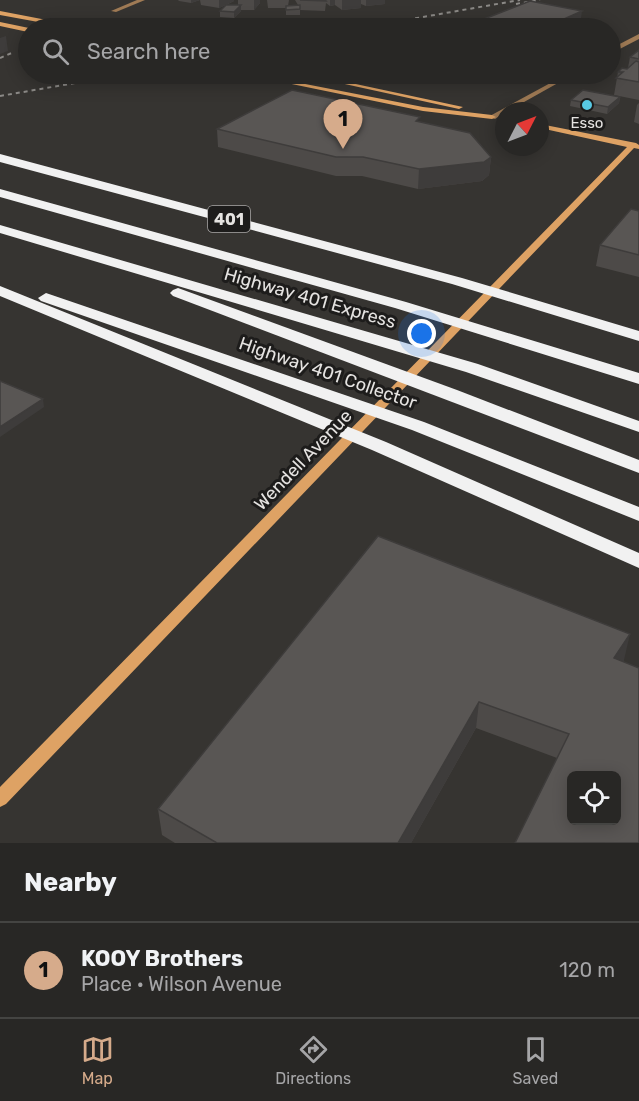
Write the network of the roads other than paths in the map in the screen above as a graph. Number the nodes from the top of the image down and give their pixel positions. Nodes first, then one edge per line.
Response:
1 (142, 0) edge
2 (114, 11) dead end
3 (0, 13) edge
4 (26, 18) edge
5 (0, 24) edge
6 (18, 28) edge
7 (639, 36) edge
8 (621, 46) edge
9 (297, 84) edge
10 (353, 84) edge
11 (553, 84) edge
12 (492, 117) junction
13 (495, 118) edge
14 (549, 128) edge
15 (636, 146) edge
16 (0, 158) edge
17 (0, 193) edge
18 (0, 230) edge
19 (60, 248) junction
20 (0, 282) edge
21 (0, 291) edge
22 (639, 336) edge
23 (639, 379) edge
24 (639, 428) edge
25 (639, 467) edge
26 (639, 514) edge
27 (639, 561) edge
28 (0, 799) edge

1 - 2 street
3 - 4 street
5 - 6 street
7 - 8 street
9 - 12 street
10 - 12 street
11 - 12 street
12 - 13 street
14 - 15 street
15 - 28 street, Wendell Avenue
16 - 22 highway, 401
17 - 23 highway, Highway 401 Express / 401
18 - 19 highway, Highway 401 Express
19 - 24 highway, Highway 401 Express
19 - 25 highway
20 - 26 highway, Highway 401 Collector
21 - 27 highway

